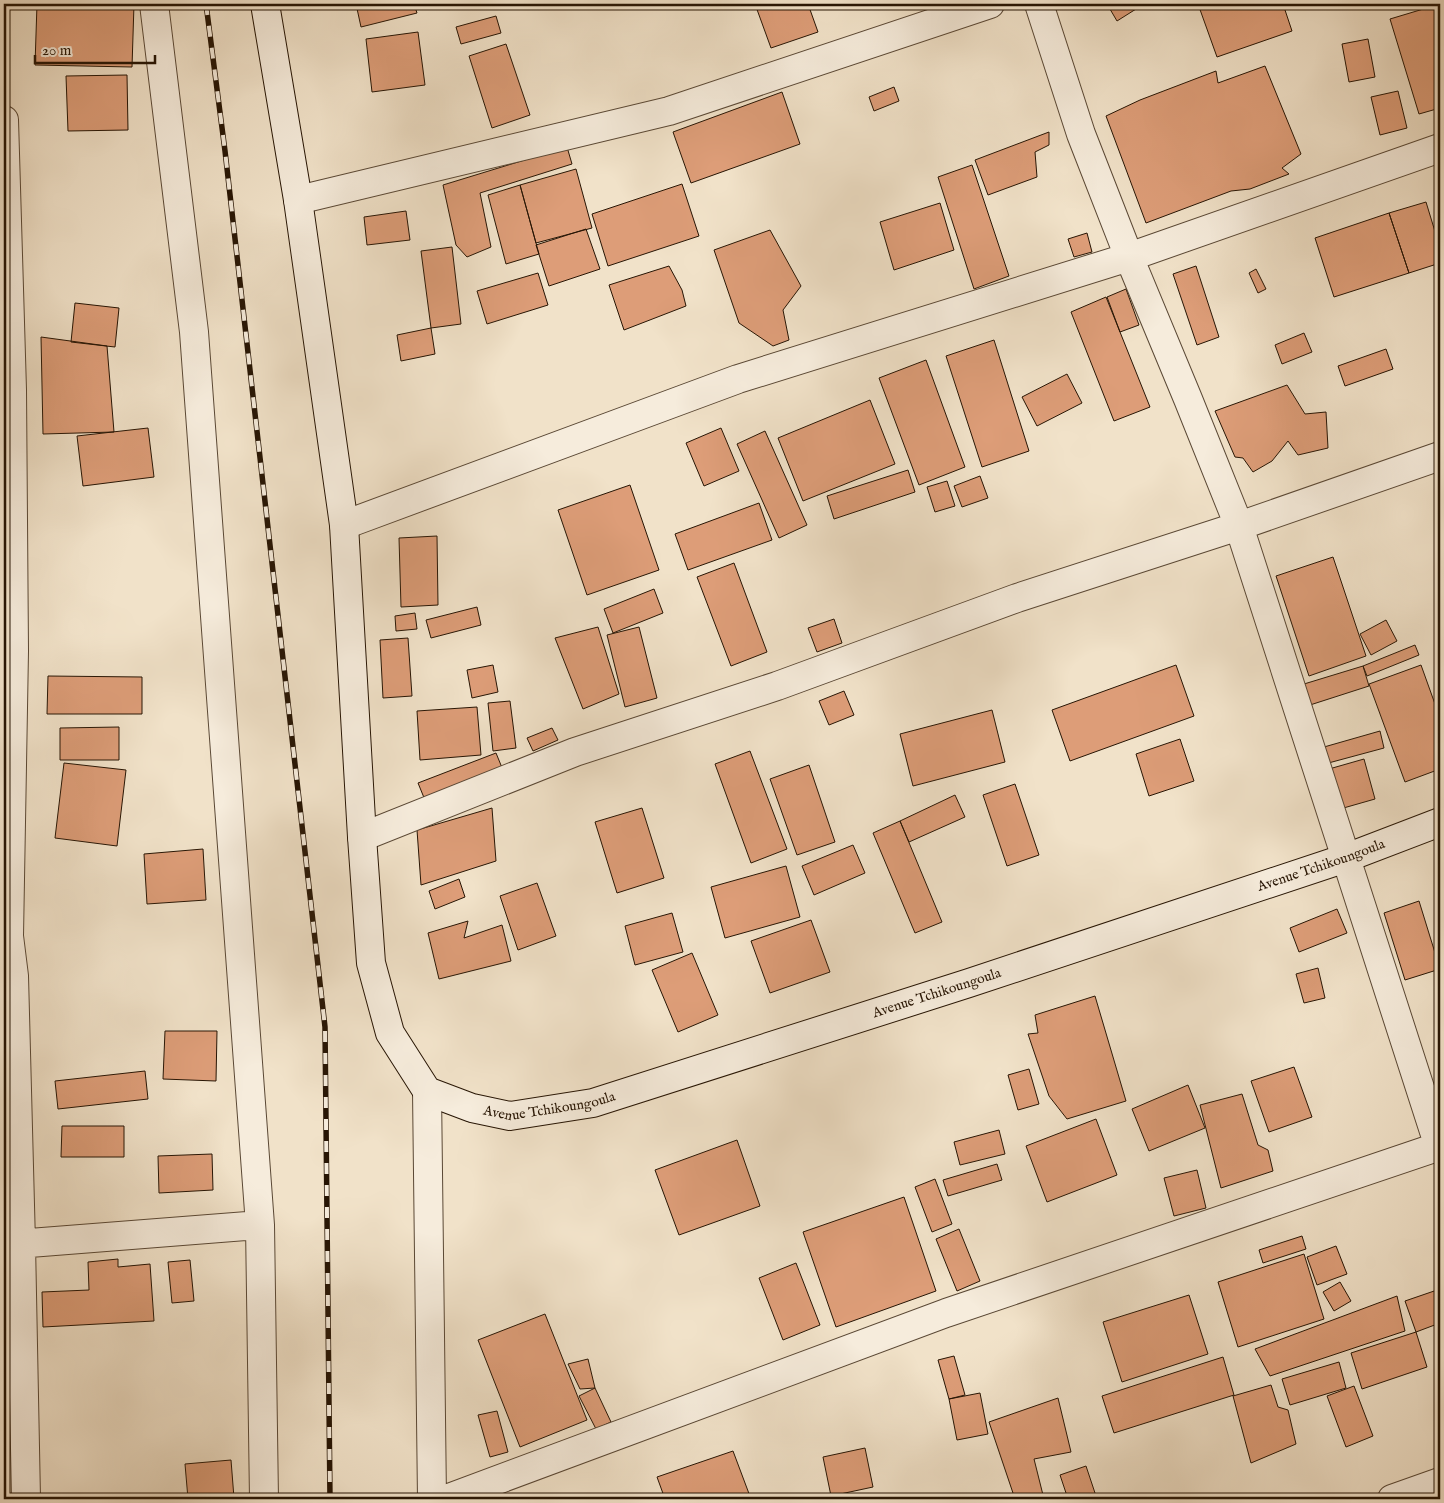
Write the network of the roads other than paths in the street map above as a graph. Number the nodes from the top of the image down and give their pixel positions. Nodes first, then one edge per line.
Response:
1 (154, 4) edge
2 (265, 4) edge
3 (990, 4) edge
4 (1039, 4) edge
5 (4, 120) edge
6 (1440, 148) edge
7 (298, 200) junction
8 (1128, 257) junction
9 (8, 390) edge
10 (1440, 456) edge
11 (344, 525) junction
12 (1238, 526) junction
13 (8, 693) edge
14 (1440, 822) edge
15 (362, 837) junction
16 (1346, 858) junction
17 (9, 976) edge
18 (427, 1091) junction
19 (1440, 1148) edge
20 (260, 1225) junction
21 (13, 1244) edge
22 (1440, 1482) edge
23 (26, 1499) edge
24 (264, 1499) edge
25 (432, 1499) edge
26 (446, 1499) edge
27 (1392, 1499) edge

1 - 20 street
2 - 7 street
3 - 7 street
4 - 8 street
5 - 9 street
6 - 8 street
7 - 11 street
8 - 11 street
8 - 12 street
9 - 13 street
10 - 12 street
11 - 15 street
12 - 15 street
12 - 16 street
13 - 17 street
14 - 16 street, Avenue Tchikoungoula
15 - 18 street
16 - 18 street, Avenue Tchikoungoula
16 - 19 street
17 - 21 street
18 - 25 street
19 - 26 street
20 - 21 street
20 - 24 street
21 - 23 street
22 - 27 street

